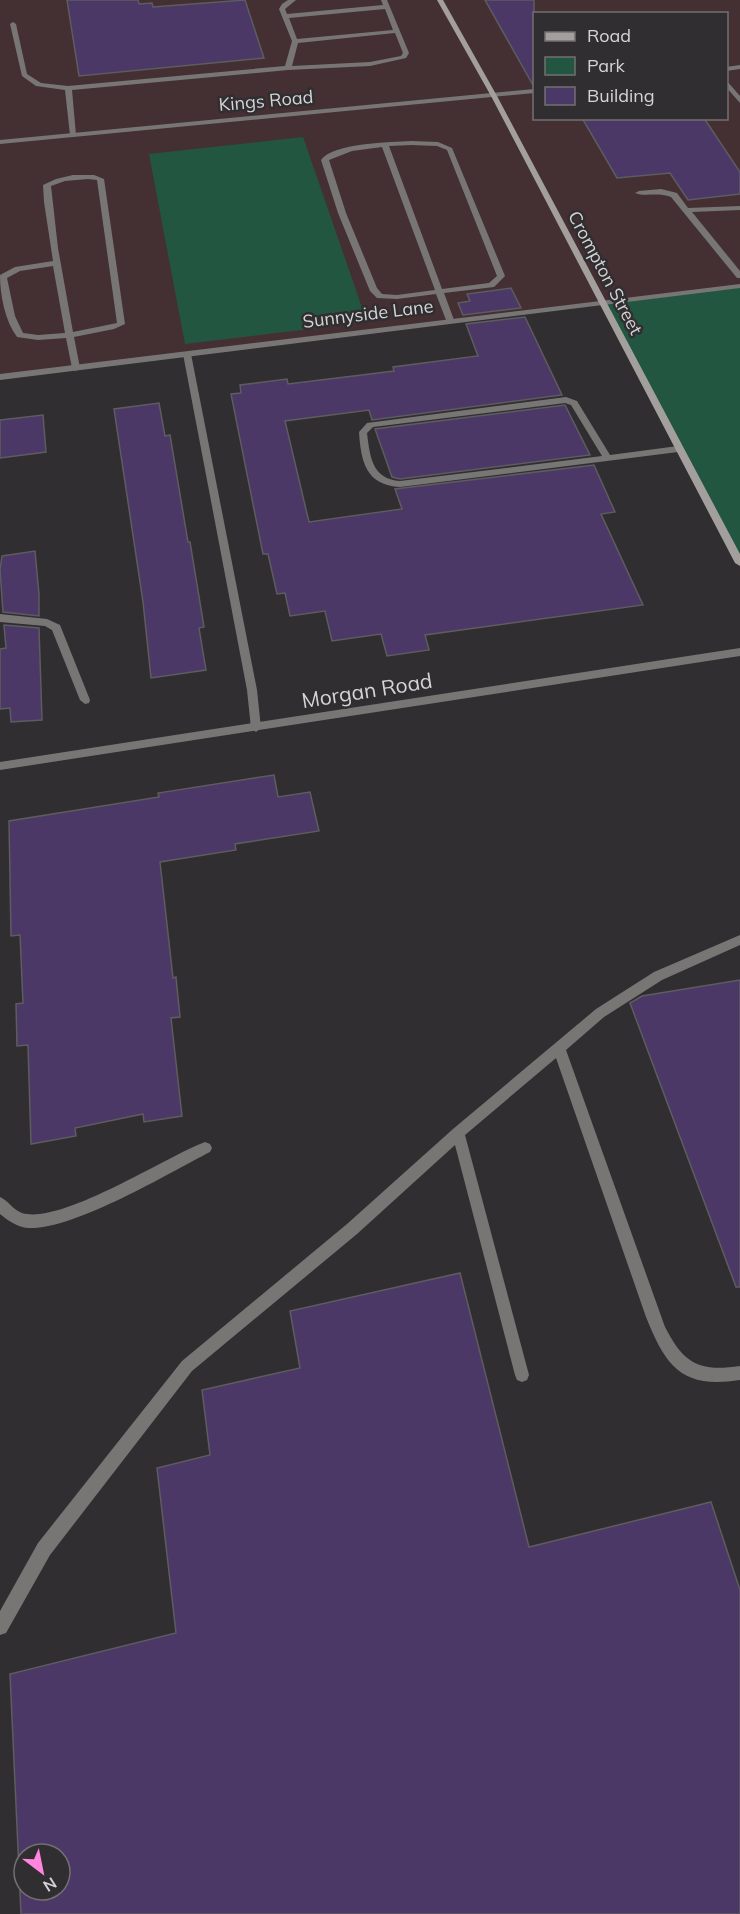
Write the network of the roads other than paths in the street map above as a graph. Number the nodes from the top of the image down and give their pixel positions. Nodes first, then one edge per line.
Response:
1 (293, 0) edge
2 (440, 0) edge
3 (385, 4) edge
4 (285, 16) junction
5 (13, 24) dead end
6 (398, 31) junction
7 (295, 41) junction
8 (288, 68) junction
9 (728, 85) edge
10 (68, 88) junction
11 (533, 91) edge
12 (494, 96) junction
13 (740, 101) edge
14 (73, 135) junction
15 (0, 141) edge
16 (385, 146) junction
17 (639, 193) dead end
18 (740, 208) edge
19 (687, 210) junction
20 (56, 263) junction
21 (739, 273) edge
22 (740, 286) edge
23 (440, 291) junction
24 (602, 303) junction
25 (450, 320) junction
26 (70, 334) junction
27 (186, 354) junction
28 (76, 368) junction
29 (0, 377) edge
30 (678, 449) junction
31 (608, 458) junction
32 (740, 563) edge
33 (0, 618) edge
34 (740, 652) edge
35 (85, 700) dead end
36 (256, 728) junction
37 (0, 766) edge
38 (740, 940) edge
39 (559, 1049) junction
40 (458, 1132) junction
41 (205, 1148) dead end
42 (0, 1204) edge
43 (740, 1373) edge
44 (522, 1375) dead end
45 (0, 1627) edge

1 - 4 street
2 - 12 street, Crompton Street
3 - 4 street
3 - 6 street
4 - 7 street
5 - 10 street
6 - 7 street
6 - 8 street
7 - 8 street
8 - 10 street
9 - 13 street
10 - 14 street
11 - 12 street, Kings Road
12 - 14 street, Kings Road
12 - 24 street, Crompton Street
14 - 15 street, Kings Road
16 - 23 street
16 - 23 street
16 - 23 street
17 - 19 street
18 - 19 street
19 - 21 street
20 - 26 street
20 - 26 street
20 - 26 street
22 - 24 street, Sunnyside Lane
23 - 25 street
24 - 25 street, Sunnyside Lane
24 - 30 street, Crompton Street
25 - 27 street, Sunnyside Lane
26 - 28 street
27 - 28 street, Sunnyside Lane
27 - 36 street
28 - 29 street, Sunnyside Lane
30 - 31 street
30 - 32 street, Crompton Street
31 - 31 street
33 - 35 street
34 - 36 street, Morgan Road
36 - 37 street, Morgan Road
38 - 39 street
39 - 40 street
39 - 43 street
40 - 44 street
40 - 45 street
41 - 42 street

